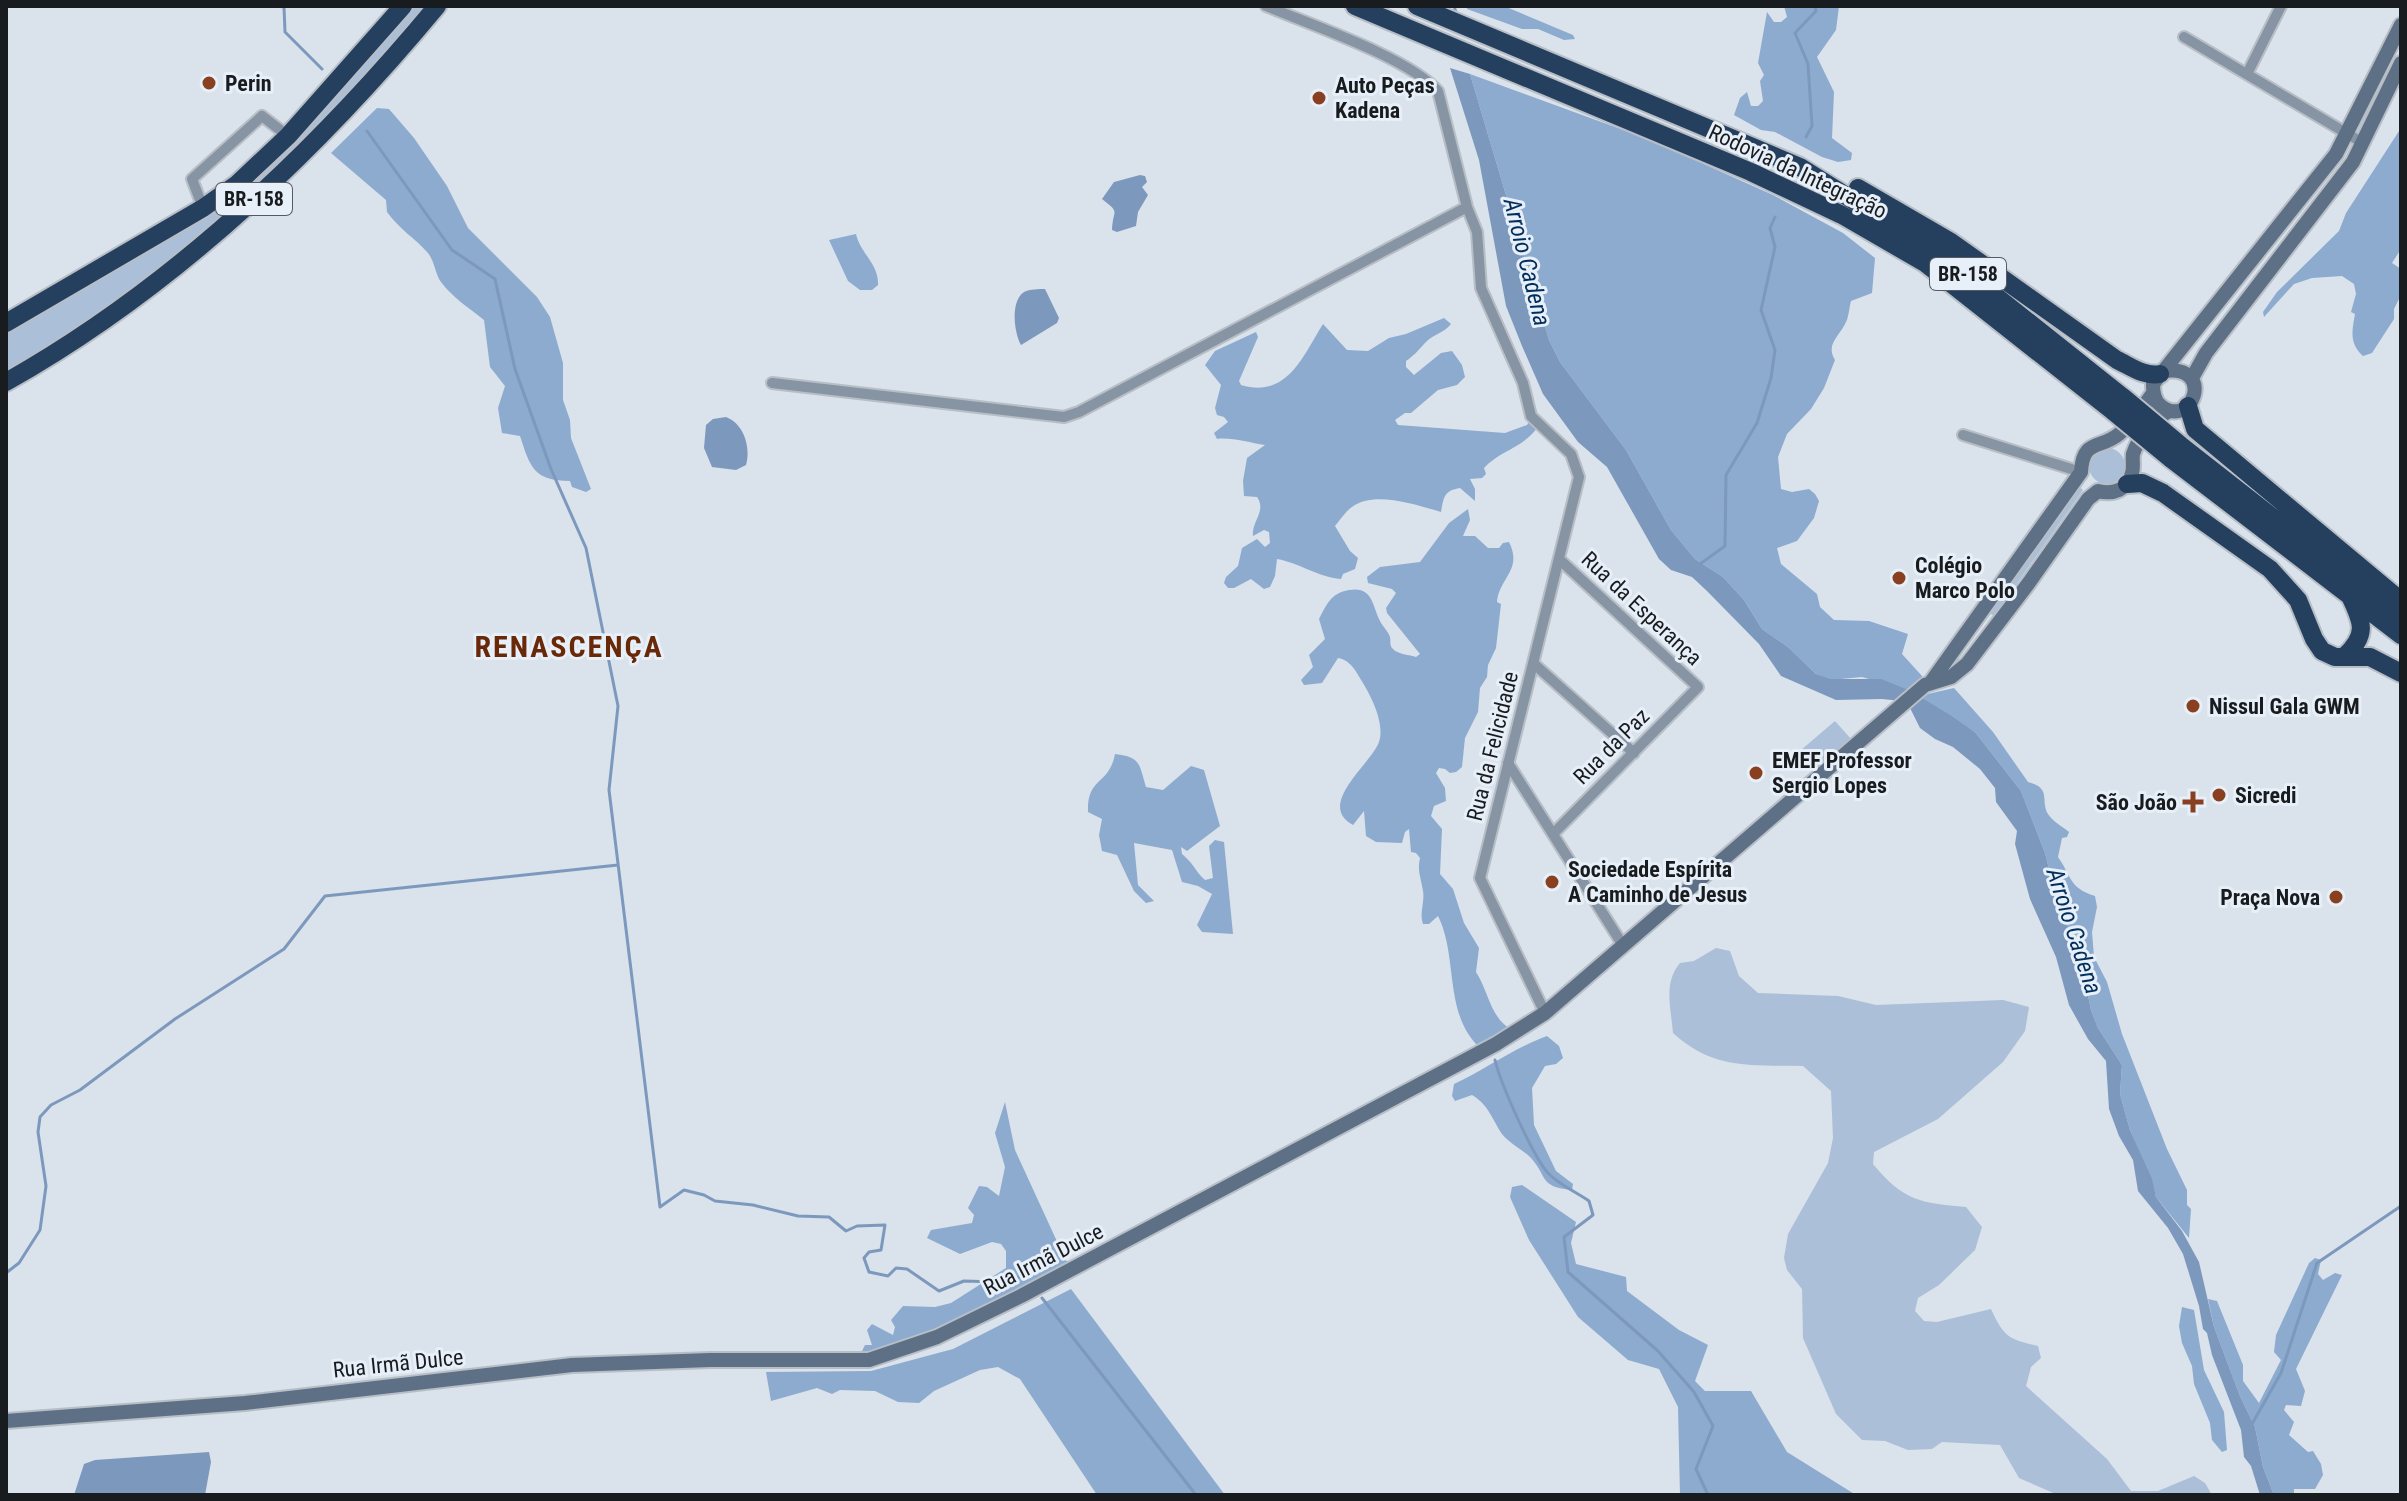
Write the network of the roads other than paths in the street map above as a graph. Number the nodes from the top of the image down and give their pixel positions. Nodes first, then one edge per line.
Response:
1 (437, 6) edge
2 (1266, 6) edge
3 (1355, 6) edge
4 (1417, 6) edge
5 (2281, 6) edge
6 (400, 7) edge
7 (2401, 25) edge
8 (2184, 37) dead end
9 (2401, 63) edge
10 (2247, 74) junction
11 (2347, 133) junction
12 (288, 136) junction
13 (2363, 143) junction
14 (1800, 167) junction
15 (1467, 207) junction
16 (203, 208) junction
17 (6, 323) edge
18 (2162, 372) junction
19 (2192, 378) junction
20 (6, 382) edge
21 (772, 383) dead end
22 (2153, 393) junction
23 (2119, 405) junction
24 (2188, 406) junction
25 (2169, 411) junction
26 (1963, 435) dead end
27 (2111, 441) junction
28 (2174, 451) junction
29 (2132, 458) junction
30 (2081, 472) junction
31 (2127, 484) junction
32 (2098, 491) junction
33 (1559, 559) junction
34 (2350, 595) junction
35 (2401, 601) edge
36 (1981, 614) junction
37 (2401, 618) edge
38 (2401, 635) edge
39 (1984, 644) junction
40 (2344, 657) junction
41 (1533, 663) junction
42 (2401, 673) edge
43 (1928, 684) junction
44 (1698, 687) joint
45 (1634, 753) junction
46 (1508, 763) junction
47 (1553, 834) junction
48 (1624, 947) junction
49 (1545, 1013) junction
50 (6, 1421) edge

1 - 20 highway, BR-158
2 - 15 street
3 - 23 highway, Rodovia da Integração / BR-158
4 - 14 highway, Rodovia da Integração / BR-158
5 - 10 street
6 - 12 highway, BR-158
7 - 11 street
8 - 10 street
9 - 13 street
10 - 11 street
11 - 13 street
11 - 18 street
12 - 16 highway, BR-158
12 - 16 street
13 - 19 street
14 - 18 highway
14 - 23 highway, Rodovia da Integração / BR-158
15 - 21 street
15 - 33 street, Rua da Felicidade
16 - 17 highway, BR-158
18 - 19 street
18 - 22 street
19 - 24 street
22 - 25 street
22 - 27 street, Rua Irmã Dulce
23 - 28 highway, Rodovia da Integração / BR-158, bridge
24 - 25 street
24 - 35 highway
25 - 29 street
26 - 30 street
27 - 29 street
27 - 30 street, Rua Irmã Dulce
28 - 34 highway, Rodovia da Integração / BR-158
28 - 37 highway, Rodovia da Integração / BR-158
29 - 31 street
30 - 32 street
30 - 36 street, Rua Irmã Dulce
31 - 32 street
31 - 40 highway
32 - 39 street, Rua Irmã Dulce
33 - 41 street, Rua da Felicidade
33 - 44 street, Rua da Esperança
34 - 38 highway, Rodovia da Integração / BR-158
34 - 40 highway
36 - 39 street
36 - 43 street, Rua Irmã Dulce
39 - 43 street, Rua Irmã Dulce
40 - 42 highway
41 - 45 street
41 - 46 street, Rua da Felicidade
43 - 48 street, Rua Irmã Dulce
44 - 45 street, Rua da Paz
45 - 47 street, Rua da Paz
46 - 47 street
46 - 49 street, Rua da Felicidade
47 - 48 street
48 - 49 street, Rua Irmã Dulce
49 - 50 street, Rua Irmã Dulce

